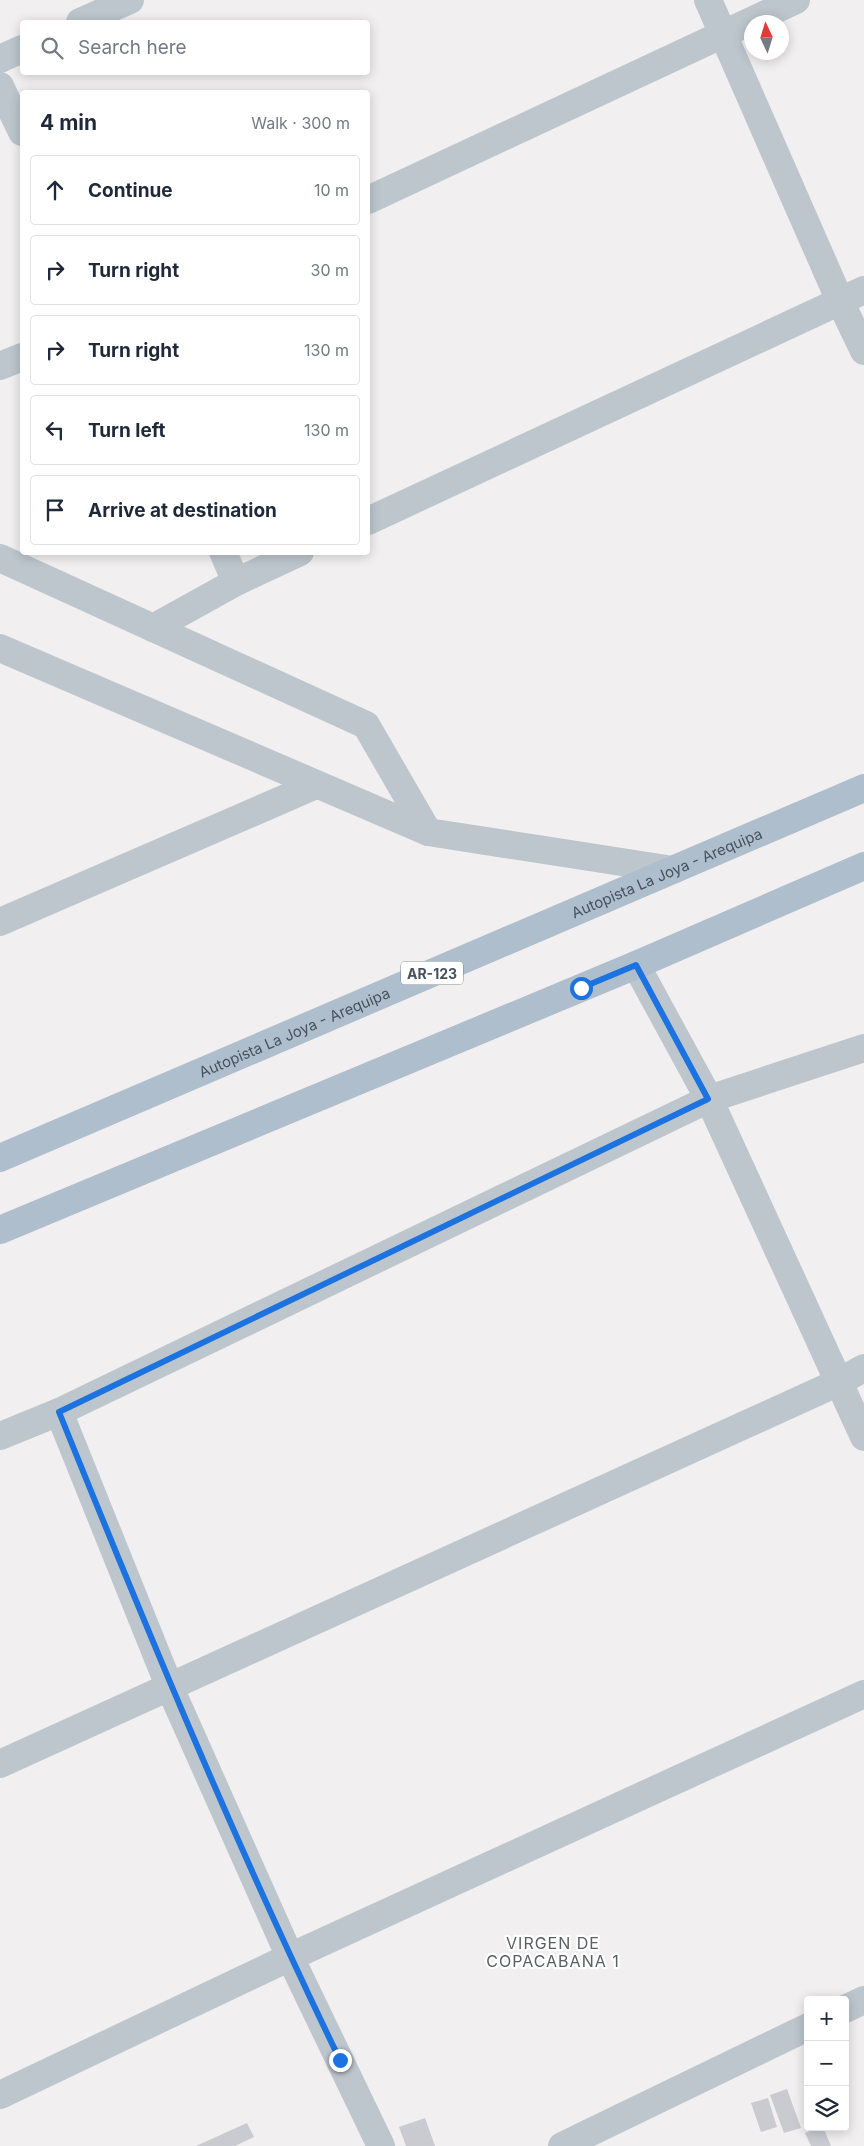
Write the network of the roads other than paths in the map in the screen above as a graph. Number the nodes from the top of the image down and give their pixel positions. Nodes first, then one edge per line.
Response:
1 (130, 0) edge
2 (708, 0) edge
3 (796, 0) edge
4 (85, 20) edge
5 (724, 34) junction
6 (20, 50) edge
7 (0, 59) edge
8 (0, 86) edge
9 (20, 128) edge
10 (370, 199) edge
11 (864, 290) edge
12 (840, 301) junction
13 (864, 351) edge
14 (20, 358) edge
15 (0, 366) edge
16 (370, 520) edge
17 (223, 555) edge
18 (294, 555) edge
19 (0, 558) edge
20 (236, 582) junction
21 (153, 628) junction
22 (0, 648) edge
23 (316, 785) junction
24 (864, 788) edge
25 (428, 832) junction
26 (864, 866) edge
27 (674, 870) junction
28 (0, 922) edge
29 (636, 965) junction
30 (864, 1048) edge
31 (708, 1099) junction
32 (0, 1158) edge
33 (0, 1230) edge
34 (864, 1368) edge
35 (839, 1382) junction
36 (59, 1412) junction
37 (0, 1436) edge
38 (864, 1437) edge
39 (170, 1688) junction
40 (864, 1694) edge
41 (0, 1764) edge
42 (290, 1957) junction
43 (864, 2000) edge
44 (849, 2007) edge
45 (804, 2029) edge
46 (0, 2095) edge
47 (381, 2146) edge
48 (562, 2146) edge

1 - 4 street
2 - 5 street
3 - 5 street
5 - 10 street
5 - 12 street
6 - 7 street
8 - 9 street
11 - 12 street
12 - 13 street
12 - 16 street
14 - 15 street
17 - 20 street
18 - 20 street
19 - 21 street
20 - 21 street
21 - 25 street
22 - 23 street
23 - 25 street
23 - 28 street
24 - 27 main road, Autopista La Joya - Arequipa / AR-123
25 - 27 street
26 - 29 main road
27 - 32 main road, Autopista La Joya - Arequipa / AR-123
29 - 31 street
29 - 33 main road
30 - 31 street
31 - 35 street
31 - 36 street
34 - 35 street
35 - 38 street
35 - 39 street
36 - 37 street
36 - 39 street
39 - 41 street
39 - 42 street
40 - 42 street
42 - 46 street
42 - 47 street
43 - 44 street
45 - 48 street

